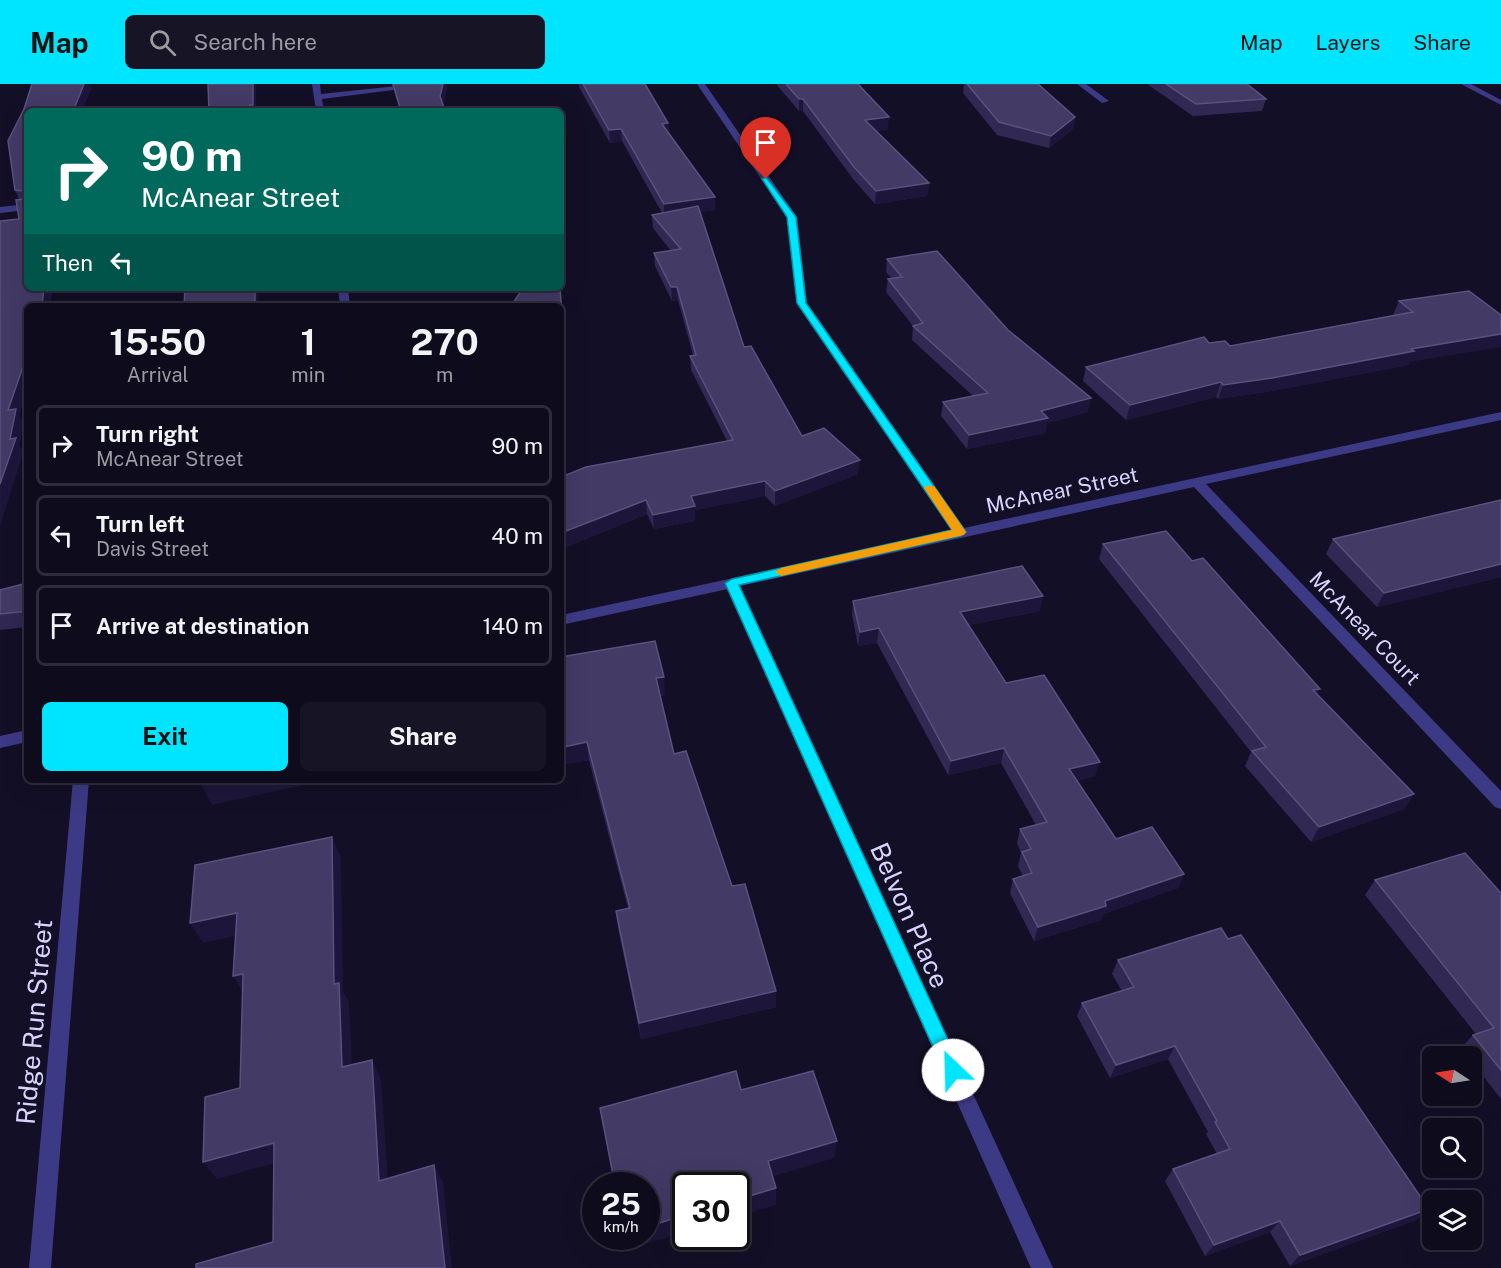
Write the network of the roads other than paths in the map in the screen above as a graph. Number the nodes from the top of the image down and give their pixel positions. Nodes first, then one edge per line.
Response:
1 (316, 84) edge
2 (437, 84) edge
3 (702, 84) edge
4 (1082, 84) edge
5 (1464, 84) edge
6 (318, 97) junction
7 (1105, 102) dead end
8 (1501, 103) edge
9 (320, 108) edge
10 (24, 207) edge
11 (0, 210) edge
12 (1501, 416) edge
13 (1198, 483) junction
14 (960, 532) junction
15 (732, 583) junction
16 (564, 619) edge
17 (24, 737) edge
18 (0, 742) edge
19 (81, 783) edge
20 (1501, 802) edge
21 (40, 1268) edge
22 (1042, 1268) edge

1 - 6 street
2 - 6 street
3 - 14 street
4 - 7 street
5 - 8 street
6 - 9 street
10 - 11 street
12 - 13 street, McAnear Street
13 - 14 street, McAnear Street
13 - 20 street, McAnear Court
14 - 15 street, McAnear Street
15 - 16 street, McAnear Street
15 - 22 street, Belvon Place
17 - 18 street
19 - 21 street, Ridge Run Street

